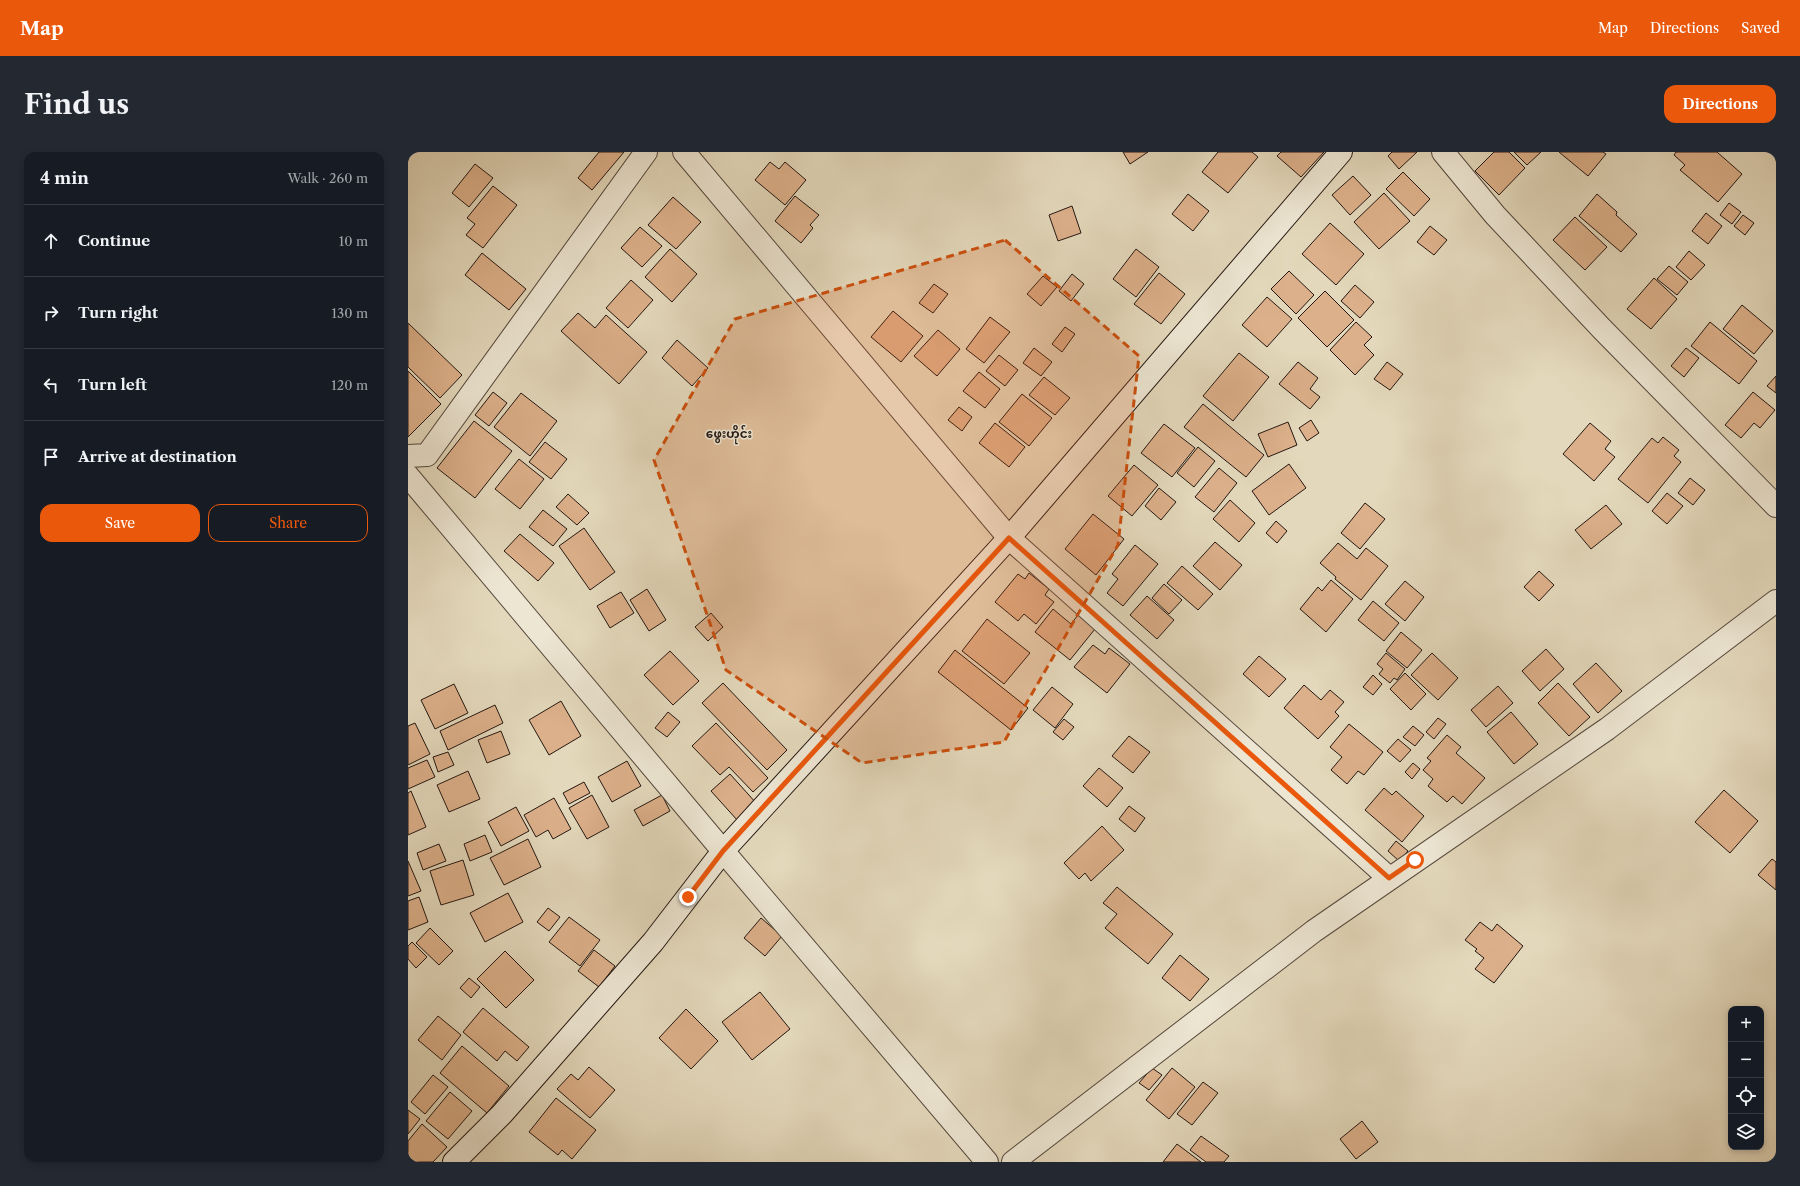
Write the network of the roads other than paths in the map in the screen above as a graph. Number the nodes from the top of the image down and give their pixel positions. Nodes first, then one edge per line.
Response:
1 (646, 152) edge
2 (684, 152) edge
3 (1341, 152) edge
4 (1443, 152) edge
5 (408, 456) edge
6 (408, 476) edge
7 (1776, 506) edge
8 (1009, 538) junction
9 (1776, 601) edge
10 (723, 851) junction
11 (1389, 878) junction
12 (454, 1162) edge
13 (987, 1162) edge
14 (1013, 1162) edge

1 - 5 street
2 - 8 street
3 - 8 street
4 - 7 street
6 - 10 street
8 - 10 street
8 - 11 street
9 - 11 street
10 - 12 street
10 - 13 street
11 - 14 street

